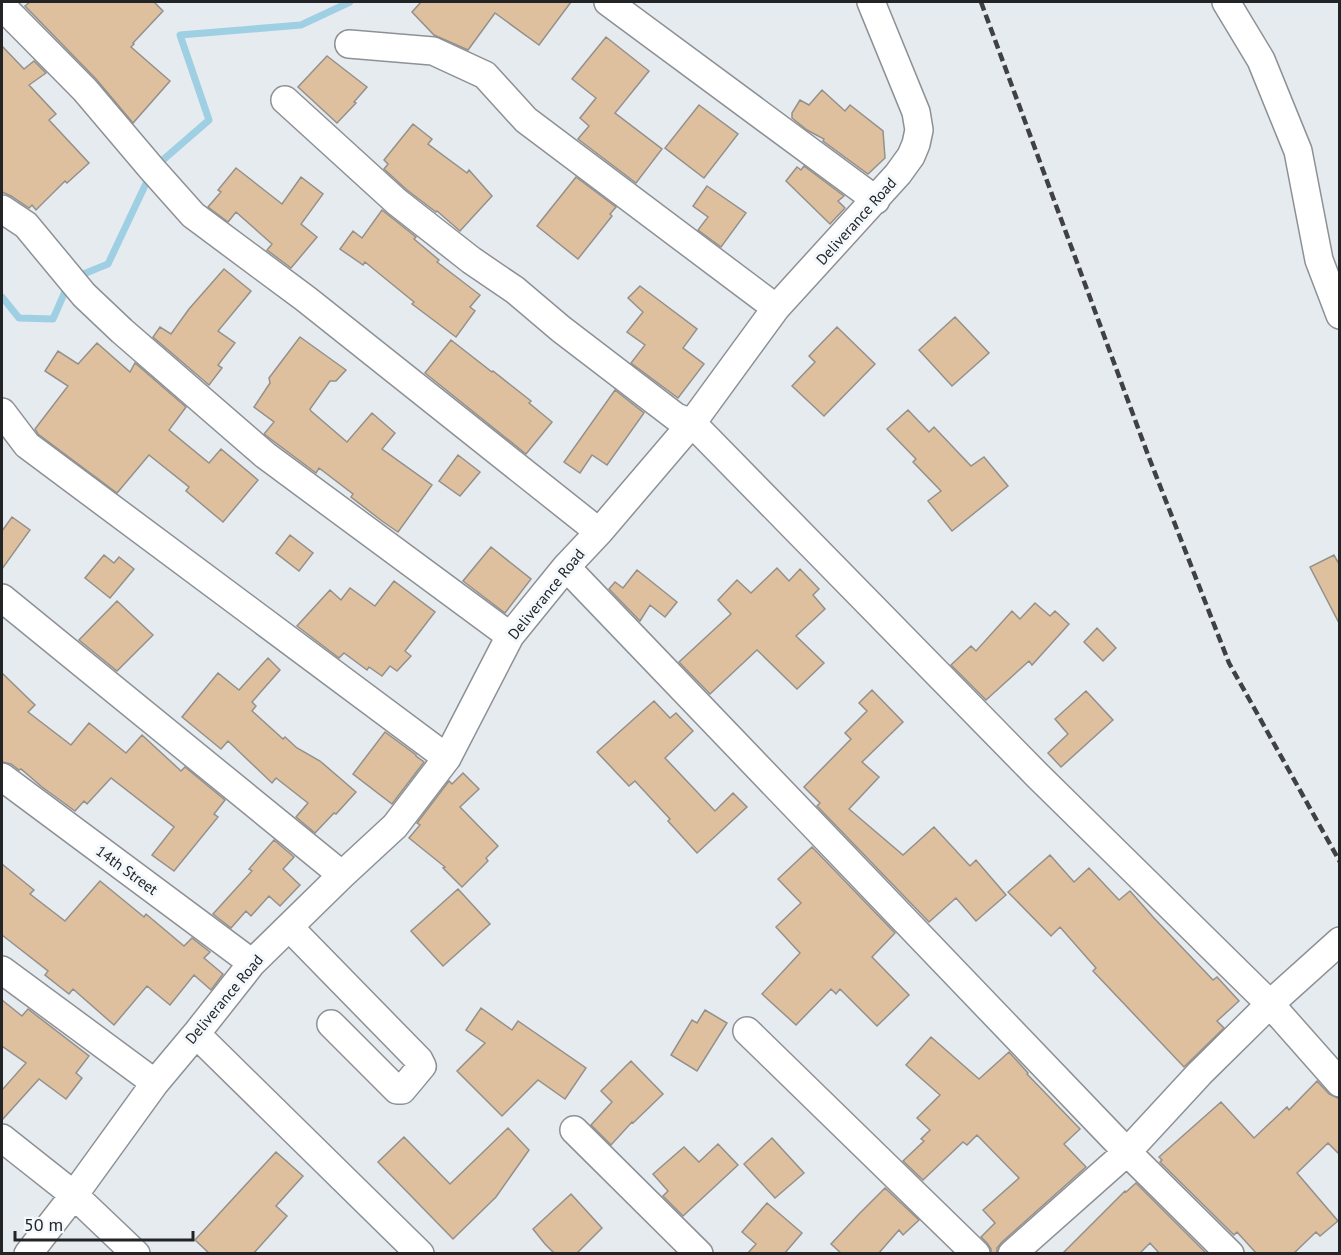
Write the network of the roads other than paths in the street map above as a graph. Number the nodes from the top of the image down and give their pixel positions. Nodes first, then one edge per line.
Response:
1 (608, 2) edge
2 (871, 2) edge
3 (1226, 2) edge
4 (2, 6) edge
5 (349, 44) dead end
6 (285, 100) dead end
7 (876, 200) junction
8 (2, 209) edge
9 (777, 308) junction
10 (1340, 315) edge
11 (2, 411) edge
12 (692, 423) junction
13 (599, 532) junction
14 (566, 567) junction
15 (2, 598) edge
16 (510, 636) junction
17 (447, 758) junction
18 (2, 777) edge
19 (342, 875) junction
20 (289, 927) junction
21 (1340, 941) edge
22 (252, 963) junction
23 (2, 970) edge
24 (1270, 1004) junction
25 (331, 1024) dead end
26 (747, 1031) dead end
27 (196, 1034) junction
28 (155, 1083) junction
29 (1340, 1083) edge
30 (574, 1130) dead end
31 (2, 1138) edge
32 (1127, 1152) junction
33 (74, 1195) junction
34 (28, 1254) edge
35 (135, 1254) edge
36 (420, 1254) edge
37 (699, 1254) edge
38 (976, 1254) edge
39 (1012, 1254) edge
40 (1230, 1254) edge

1 - 7 street
2 - 7 street, Deliverance Road
3 - 10 street
4 - 13 street
5 - 9 street
6 - 12 street
7 - 9 street, Deliverance Road
8 - 16 street
9 - 12 street, Deliverance Road
11 - 17 street
12 - 13 street, Deliverance Road
12 - 24 street
13 - 14 street, Deliverance Road
14 - 16 street, Deliverance Road
14 - 32 street
15 - 19 street
16 - 17 street, Deliverance Road
17 - 19 street, Deliverance Road
18 - 22 street, 14th Street
19 - 20 street, Deliverance Road
20 - 22 street, Deliverance Road
20 - 25 street
21 - 24 street
22 - 27 street, Deliverance Road
23 - 28 street
24 - 29 street
24 - 32 street
26 - 38 street
27 - 28 street, Deliverance Road
27 - 36 street
28 - 33 street, Deliverance Road
30 - 37 street
31 - 33 street
32 - 39 street
32 - 40 street
33 - 34 street, Deliverance Road
33 - 35 street

